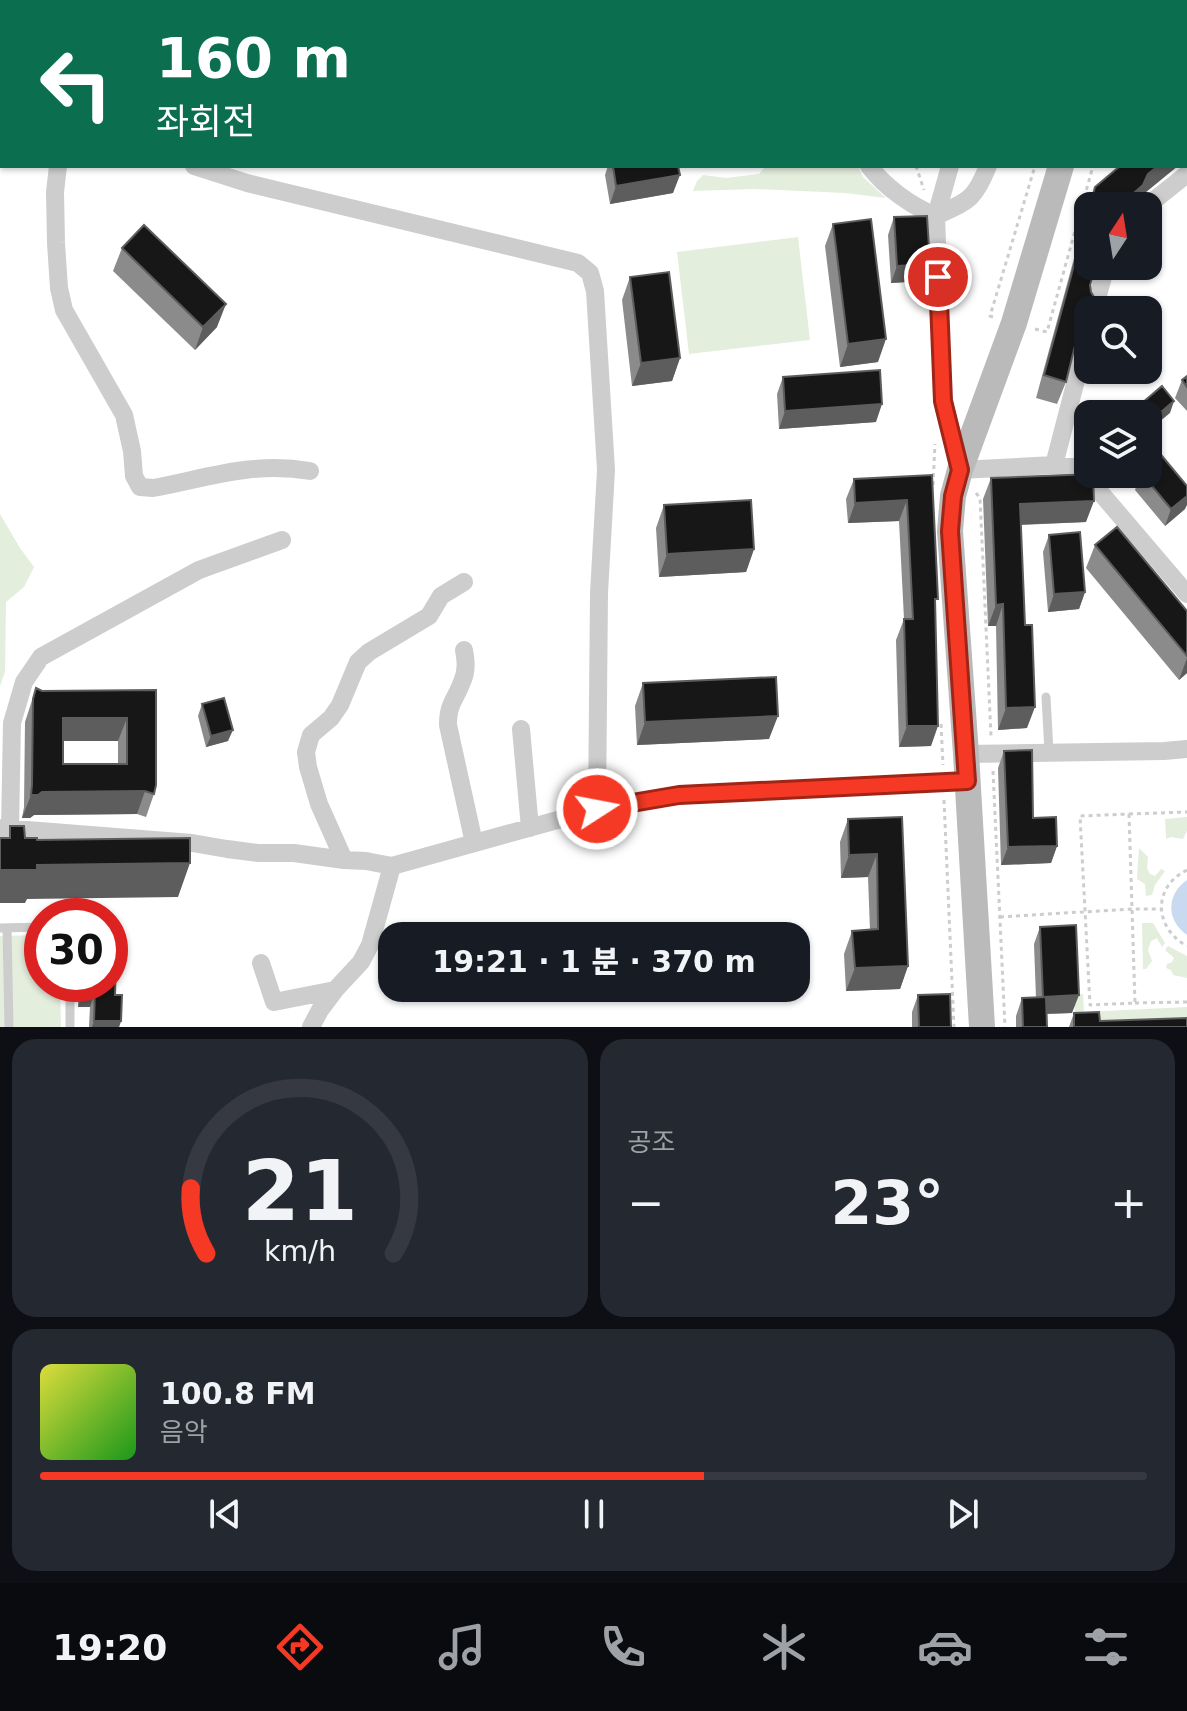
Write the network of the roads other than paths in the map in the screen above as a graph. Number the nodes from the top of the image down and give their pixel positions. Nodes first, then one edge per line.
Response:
1 (58, 168) edge
2 (200, 168) edge
3 (871, 168) edge
4 (950, 168) edge
5 (987, 168) edge
6 (1060, 168) edge
7 (1187, 174) edge
8 (1162, 194) edge
9 (936, 216) junction
10 (1075, 384) edge
11 (1054, 465) junction
12 (960, 470) junction
13 (310, 471) dead end
14 (282, 540) dead end
15 (464, 582) dead end
16 (1187, 594) edge
17 (464, 650) dead end
18 (1046, 697) dead end
19 (521, 729) dead end
20 (1187, 749) edge
21 (1049, 752) junction
22 (966, 754) junction
23 (967, 781) junction
24 (597, 809) junction
25 (5, 828) edge
26 (530, 828) junction
27 (474, 843) junction
28 (344, 860) junction
29 (392, 866) junction
30 (24, 927) edge
31 (4, 928) edge
32 (261, 963) dead end
33 (335, 990) junction
34 (70, 1002) edge
35 (9, 1027) edge
36 (70, 1027) edge
37 (311, 1027) edge
38 (982, 1027) edge

1 - 13 street
2 - 24 street
3 - 9 street
4 - 9 street
5 - 9 street
6 - 12 main road
7 - 8 street
9 - 12 street
10 - 11 street
11 - 12 street
11 - 16 street
12 - 22 main road
14 - 25 street
15 - 28 street
17 - 27 street
18 - 21 lane
19 - 26 street
20 - 21 street
21 - 22 street
22 - 23 main road
23 - 24 street
23 - 38 main road
24 - 26 street
25 - 28 street
26 - 27 street
27 - 29 street
28 - 29 street
29 - 33 street
30 - 31 lane
31 - 35 lane
32 - 33 street
33 - 37 street
34 - 36 lane

